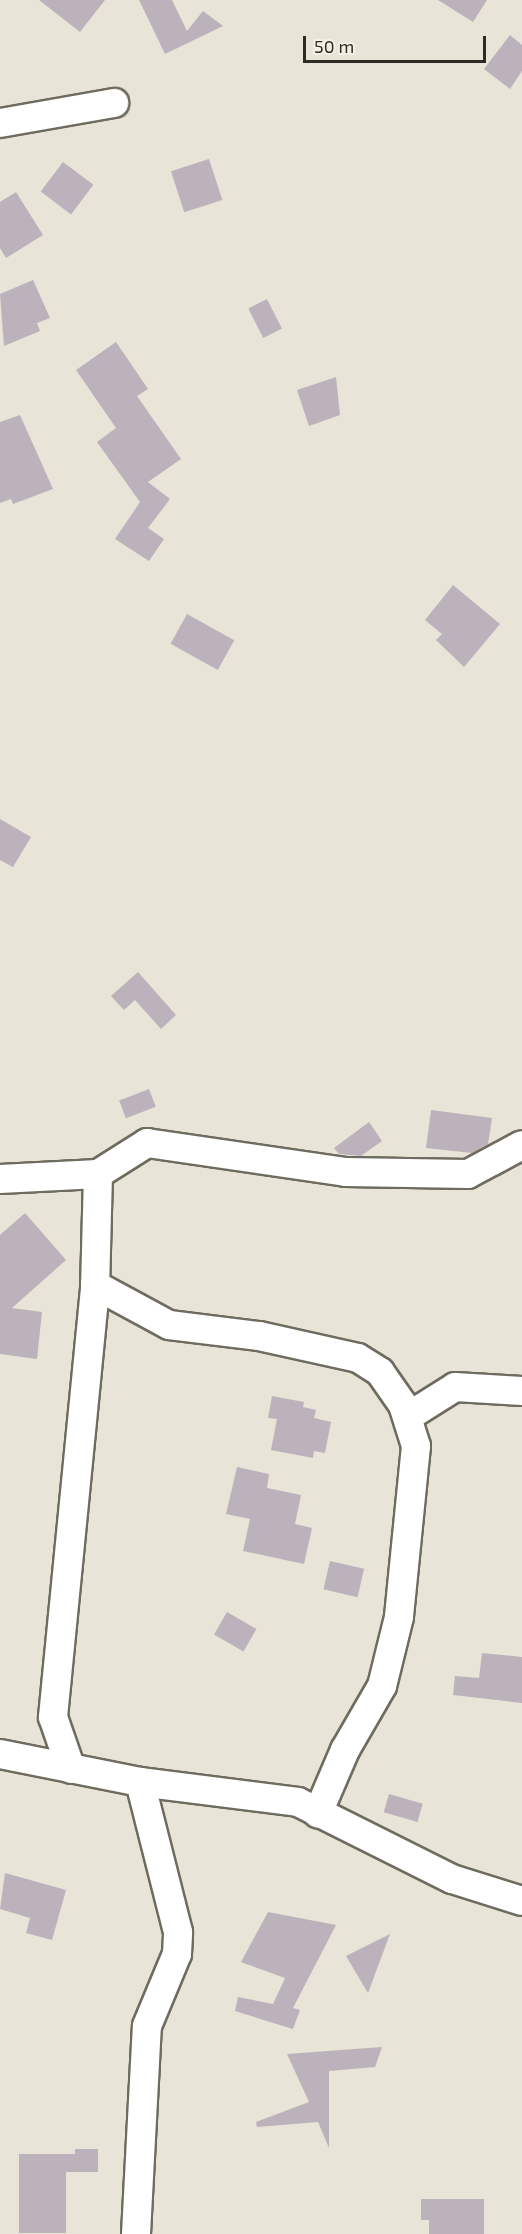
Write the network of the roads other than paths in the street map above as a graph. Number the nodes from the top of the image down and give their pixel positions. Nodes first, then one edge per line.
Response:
1 (114, 103) dead end
2 (0, 123) edge
3 (522, 1145) edge
4 (98, 1174) junction
5 (0, 1179) edge
6 (95, 1285) junction
7 (522, 1391) edge
8 (409, 1416) junction
9 (0, 1754) edge
10 (71, 1769) junction
11 (140, 1782) junction
12 (318, 1813) junction
13 (522, 1901) edge
14 (136, 2234) edge

1 - 2 street
3 - 4 street
4 - 5 street
4 - 6 street
6 - 8 street
6 - 10 street
7 - 8 street
8 - 12 street
9 - 10 street
10 - 11 street
11 - 12 street
11 - 14 street
12 - 13 street

